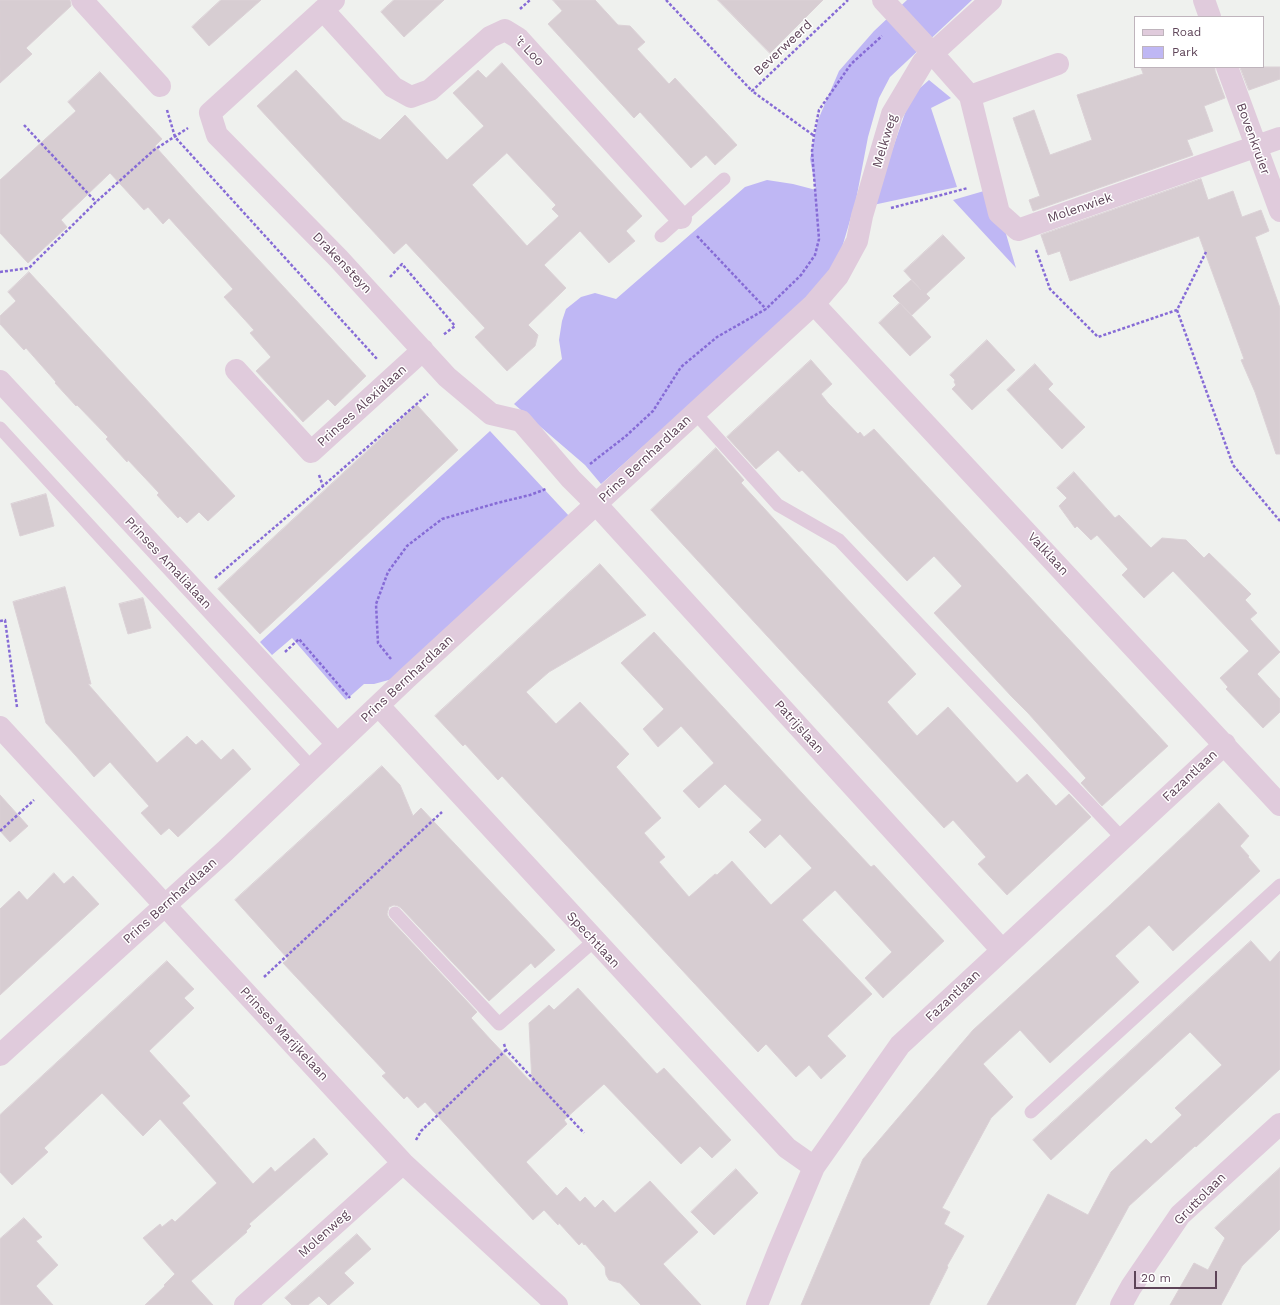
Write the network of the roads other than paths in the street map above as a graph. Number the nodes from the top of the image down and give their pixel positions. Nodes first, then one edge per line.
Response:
1 (82, 0) edge
2 (883, 0) edge
3 (991, 0) edge
4 (1204, 0) edge
5 (329, 5) edge
6 (1210, 16) edge
7 (933, 54) junction
8 (1058, 64) dead end
9 (1227, 68) edge
10 (160, 86) dead end
11 (970, 96) junction
12 (1280, 138) edge
13 (1256, 147) junction
14 (724, 179) dead end
15 (1280, 211) edge
16 (681, 218) junction
17 (661, 236) dead end
18 (814, 304) junction
19 (423, 350) junction
20 (236, 370) dead end
21 (0, 381) edge
22 (695, 413) junction
23 (0, 428) edge
24 (596, 504) junction
25 (372, 711) junction
26 (0, 727) edge
27 (337, 744) junction
28 (1225, 744) junction
29 (312, 768) junction
30 (1280, 805) edge
31 (1122, 838) junction
32 (1280, 885) edge
33 (165, 905) junction
34 (395, 913) dead end
35 (594, 941) junction
36 (1002, 950) junction
37 (0, 1055) edge
38 (1031, 1112) dead end
39 (1280, 1124) edge
40 (403, 1162) junction
41 (814, 1167) junction
42 (546, 1302) edge
43 (245, 1305) edge
44 (758, 1305) edge
45 (1121, 1305) edge

1 - 10 street
2 - 7 street, Molenwiek
3 - 7 street, Melkweg
4 - 6 street
5 - 16 street, 't Loo
5 - 19 street, Drakensteyn
7 - 11 street, Molenwiek
7 - 18 street, Melkweg
8 - 11 street
9 - 13 street, Bovenkruier
11 - 13 street, Molenwiek
12 - 13 street, Molenwiek
13 - 15 street, Bovenkruier
14 - 16 lane
16 - 17 lane
18 - 22 street, Prins Bernhardlaan
18 - 28 street, Valklaan
19 - 20 street, Prinses Alexialaan
19 - 24 street, Drakensteyn
21 - 27 street, Prinses Amalialaan
22 - 24 street, Prins Bernhardlaan
22 - 31 lane
23 - 29 lane
24 - 25 street, Prins Bernhardlaan
24 - 36 street, Patrijslaan
25 - 27 street, Prins Bernhardlaan
25 - 35 street, Spechtlaan
26 - 33 street, Prinses Marijkelaan
27 - 29 street, Prins Bernhardlaan
28 - 30 street, Valklaan
28 - 31 street, Fazantlaan
29 - 33 street, Prins Bernhardlaan
31 - 36 street, Fazantlaan
32 - 38 lane
33 - 37 street, Prins Bernhardlaan
33 - 40 street, Prinses Marijkelaan
34 - 35 lane
35 - 41 street, Spechtlaan
36 - 41 street, Fazantlaan
39 - 45 street, Gruttolaan
40 - 42 street, Prinses Marijkelaan
40 - 43 street, Molenweg
41 - 44 street, Fazantlaan

